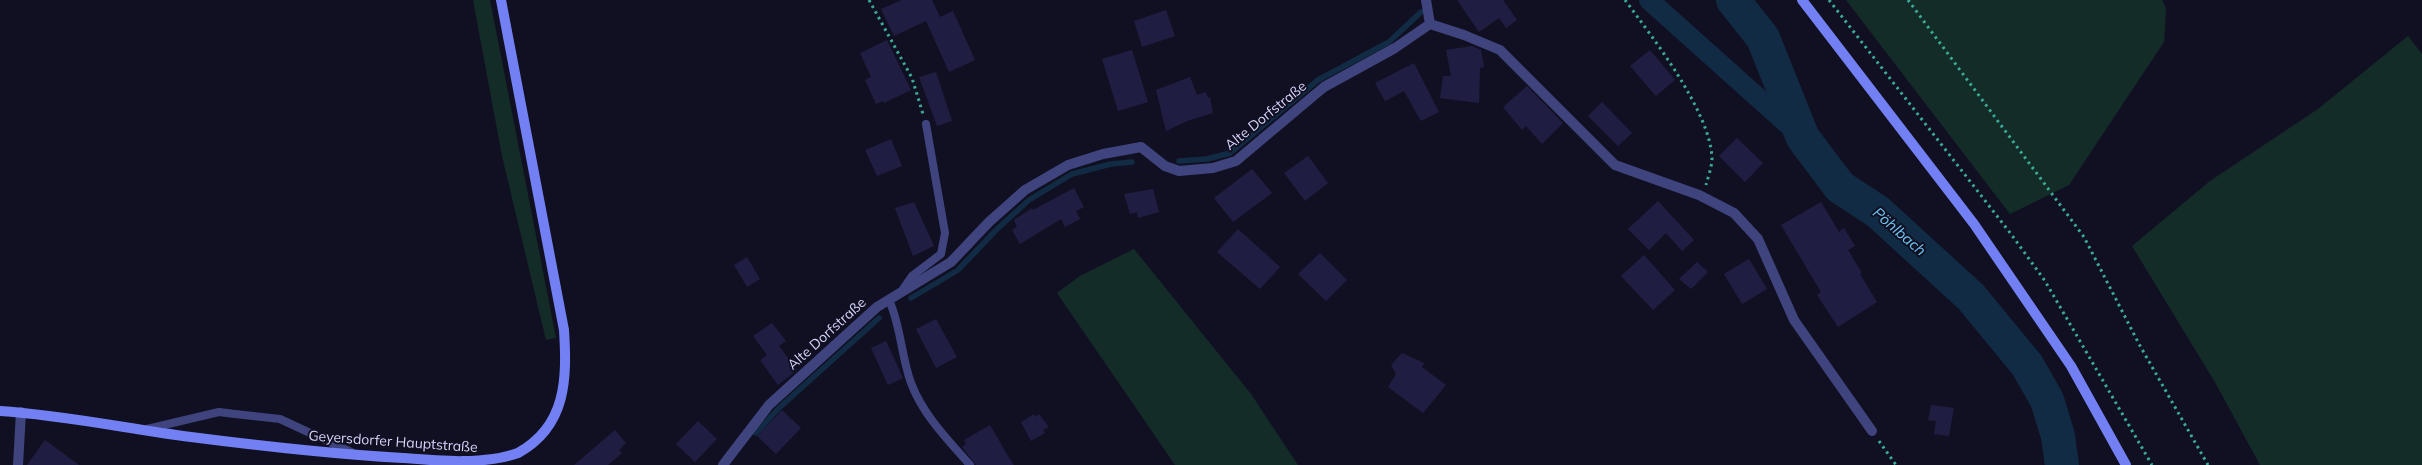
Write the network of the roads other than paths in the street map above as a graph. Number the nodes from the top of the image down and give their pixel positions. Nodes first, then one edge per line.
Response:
1 (501, 0) edge
2 (1426, 0) edge
3 (1802, 0) edge
4 (1430, 24) junction
5 (926, 124) road end
6 (899, 295) junction
7 (889, 300) junction
8 (0, 411) edge
9 (21, 412) junction
10 (146, 429) junction
11 (1872, 431) road end
12 (360, 455) junction
13 (504, 462) edge
14 (18, 465) edge
15 (723, 465) edge
16 (970, 465) edge
17 (2126, 465) edge

1 - 13 main road, Geyersdorfer Hauptstraße
2 - 4 street
3 - 17 main road
4 - 6 street, Alte Dorfstraße
4 - 11 street
5 - 6 lane
6 - 7 street, Alte Dorfstraße
7 - 15 street, Alte Dorfstraße
7 - 16 lane
8 - 9 main road, Geyersdorfer Hauptstraße
9 - 10 main road, Geyersdorfer Hauptstraße
9 - 14 street
10 - 12 main road, Geyersdorfer Hauptstraße
10 - 12 lane
12 - 13 main road, Geyersdorfer Hauptstraße

